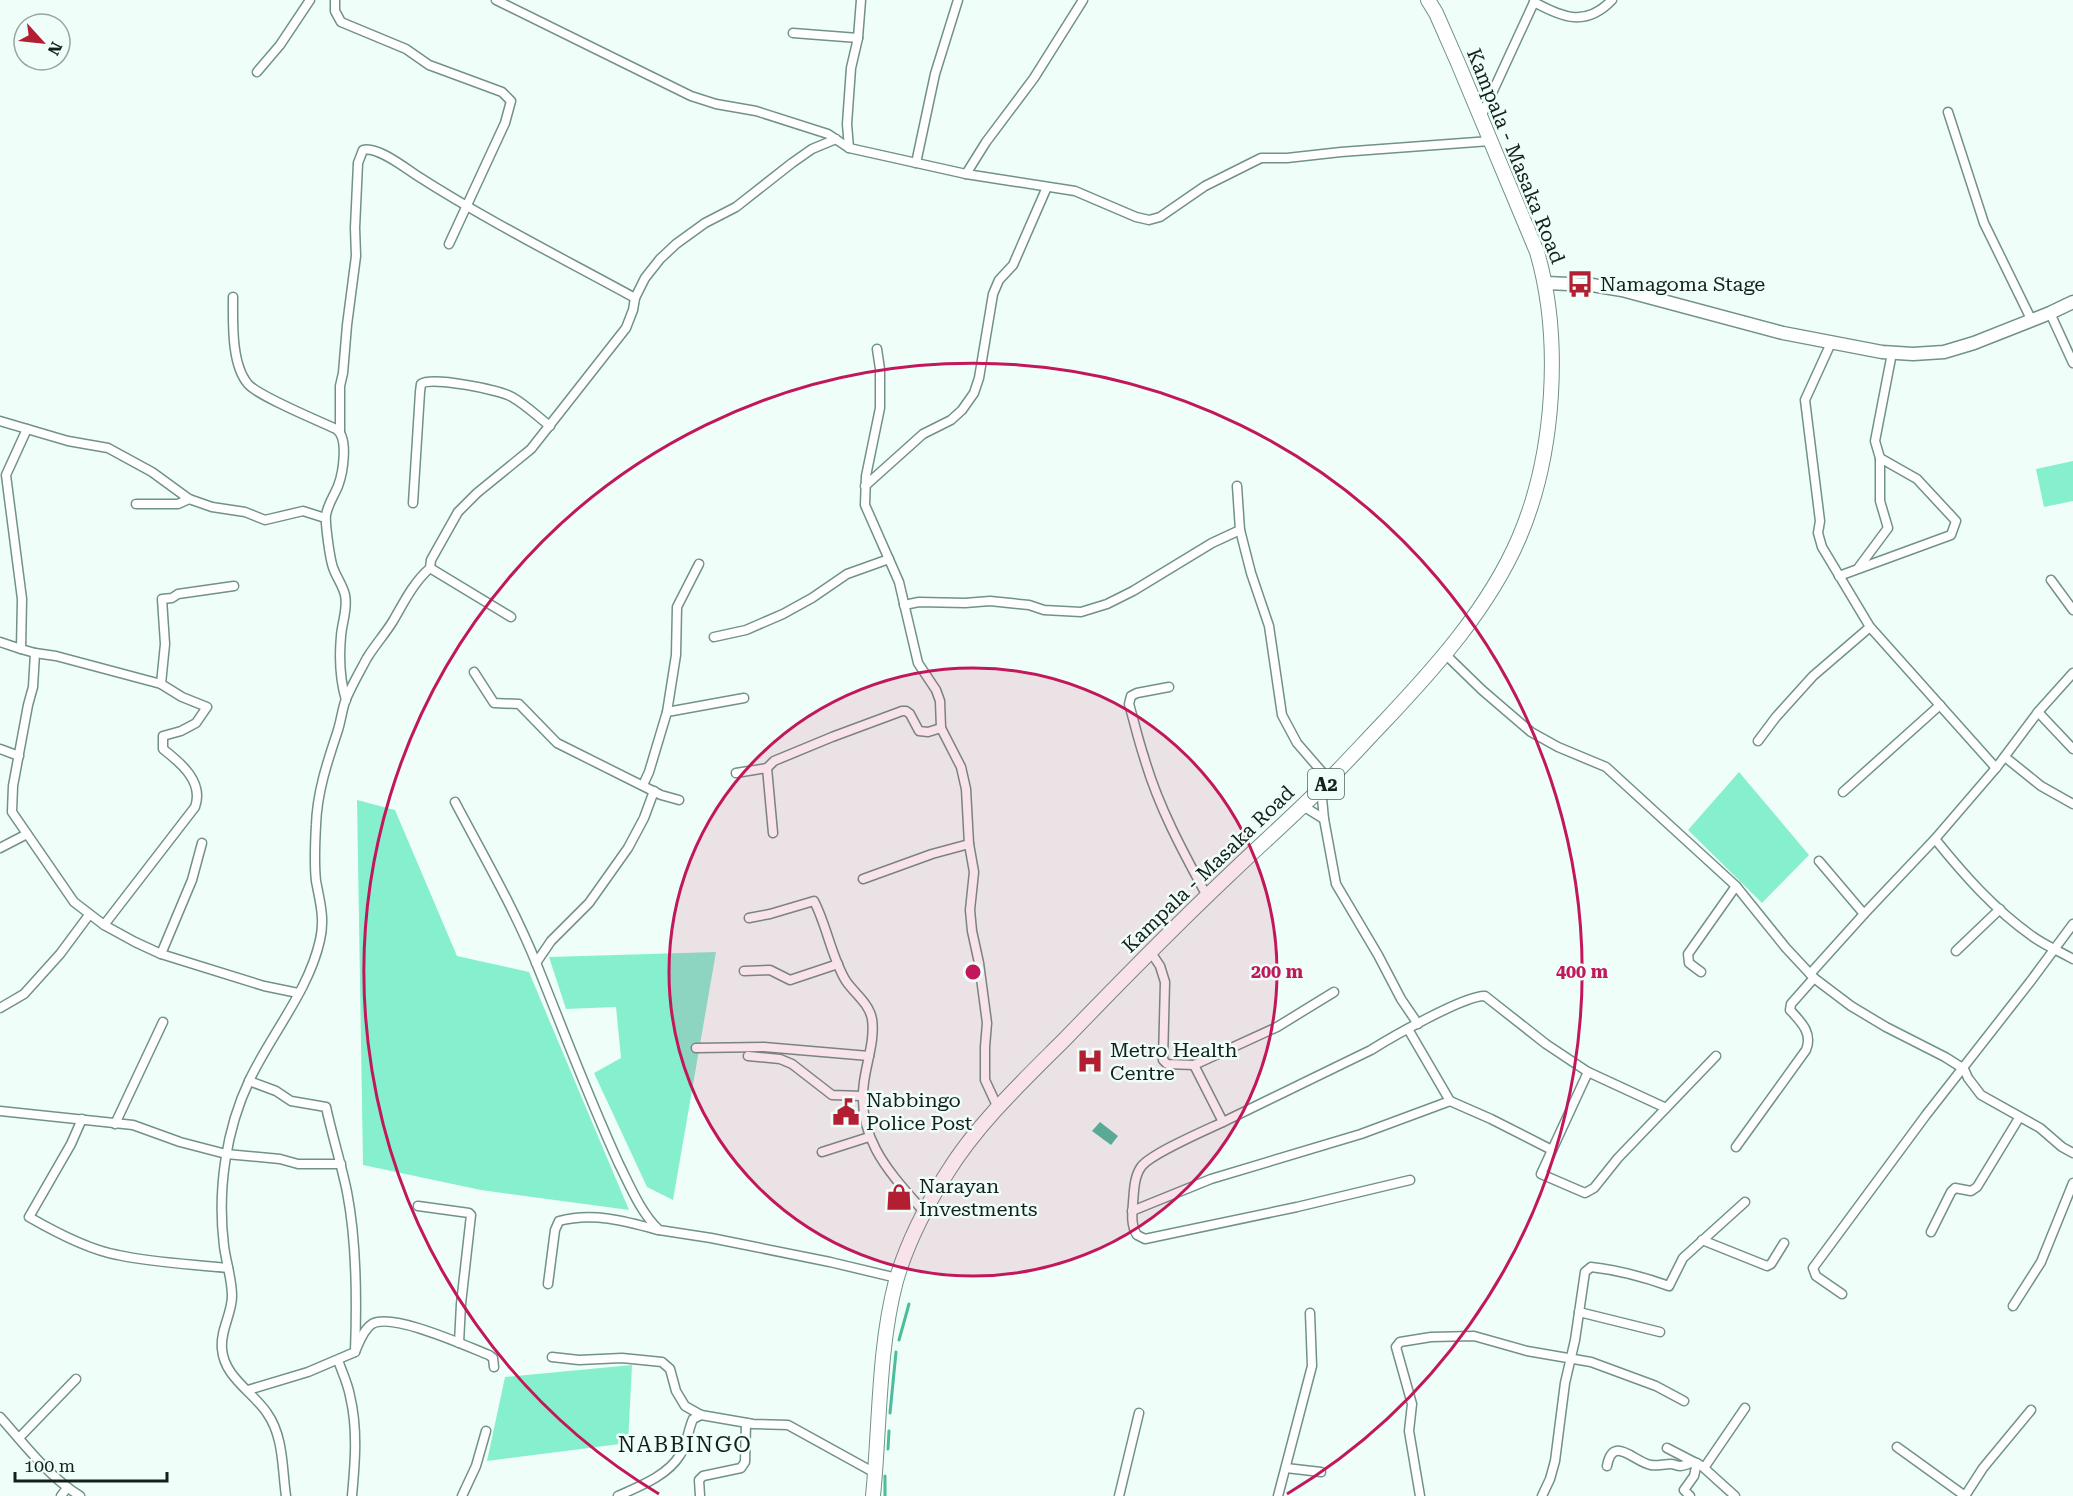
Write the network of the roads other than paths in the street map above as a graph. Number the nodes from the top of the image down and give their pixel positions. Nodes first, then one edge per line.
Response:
1 (310, 0) edge
2 (335, 0) edge
3 (496, 0) edge
4 (861, 0) edge
5 (958, 0) edge
6 (1083, 0) edge
7 (1428, 0) edge
8 (1612, 0) edge
9 (1534, 1) edge
10 (793, 33) dead end
11 (858, 38) junction
12 (257, 72) dead end
13 (1948, 112) dead end
14 (1481, 117) junction
15 (836, 139) junction
16 (1490, 141) junction
17 (849, 148) junction
18 (916, 163) junction
19 (966, 174) junction
20 (1047, 187) junction
21 (466, 206) junction
22 (449, 244) dead end
23 (1546, 283) junction
24 (233, 297) dead end
25 (635, 298) junction
26 (2073, 302) edge
27 (2050, 314) junction
28 (2032, 321) junction
29 (1831, 343) junction
30 (877, 349) dead end
31 (1892, 353) junction
32 (2073, 363) edge
33 (0, 421) edge
34 (550, 426) junction
35 (27, 429) junction
36 (340, 432) junction
37 (1880, 458) junction
38 (866, 486) junction
39 (1237, 486) dead end
40 (189, 499) junction
41 (413, 503) dead end
42 (136, 504) dead end
43 (325, 518) junction
44 (1240, 530) junction
45 (889, 559) junction
46 (699, 564) dead end
47 (430, 568) junction
48 (1859, 568) junction
49 (1839, 576) junction
50 (2051, 580) dead end
51 (234, 586) dead end
52 (904, 605) junction
53 (2073, 610) edge
54 (511, 617) dead end
55 (1870, 627) junction
56 (714, 636) dead end
57 (0, 642) edge
58 (21, 649) junction
59 (35, 652) junction
60 (1444, 654) junction
61 (474, 672) dead end
62 (2073, 673) edge
63 (161, 684) junction
64 (1169, 687) dead end
65 (744, 698) dead end
66 (346, 700) junction
67 (1940, 705) junction
68 (667, 712) junction
69 (2038, 712) junction
70 (942, 728) junction
71 (1758, 741) dead end
72 (0, 749) edge
73 (2073, 749) edge
74 (19, 756) junction
75 (2005, 757) junction
76 (767, 768) junction
77 (1996, 768) junction
78 (736, 773) dead end
79 (1325, 784) junction
80 (643, 786) junction
81 (654, 791) junction
82 (1843, 792) dead end
83 (679, 800) dead end
84 (454, 802) dead end
85 (2073, 804) edge
86 (1303, 806) junction
87 (1324, 819) junction
88 (773, 833) dead end
89 (27, 834) junction
90 (1935, 839) junction
91 (202, 843) dead end
92 (969, 844) junction
93 (0, 848) edge
94 (1819, 861) dead end
95 (863, 879) dead end
96 (1736, 886) junction
97 (1207, 896) junction
98 (2000, 909) junction
99 (1864, 914) junction
100 (90, 915) junction
101 (749, 918) dead end
102 (2073, 924) edge
103 (104, 925) junction
104 (2055, 948) junction
105 (1150, 951) junction
106 (1956, 951) dead end
107 (161, 954) junction
108 (2073, 959) edge
109 (536, 963) junction
110 (838, 964) junction
111 (744, 971) dead end
112 (1701, 972) dead end
113 (1812, 976) junction
114 (1334, 992) dead end
115 (298, 993) junction
116 (0, 1008) edge
117 (163, 1022) dead end
118 (1418, 1024) junction
119 (1408, 1029) junction
120 (696, 1048) dead end
121 (748, 1056) dead end
122 (869, 1056) junction
123 (1716, 1056) dead end
124 (1194, 1065) junction
125 (1964, 1069) junction
126 (1588, 1072) junction
127 (249, 1082) junction
128 (862, 1096) junction
129 (1450, 1101) junction
130 (998, 1108) junction
131 (1666, 1108) junction
132 (0, 1111) edge
133 (2019, 1118) junction
134 (82, 1119) junction
135 (1223, 1122) junction
136 (115, 1124) junction
137 (869, 1137) junction
138 (1736, 1147) dead end
139 (1552, 1150) junction
140 (822, 1152) dead end
141 (2073, 1153) edge
142 (226, 1154) junction
143 (341, 1164) junction
144 (1410, 1180) dead end
145 (2073, 1183) edge
146 (1745, 1202) dead end
147 (418, 1206) dead end
148 (1132, 1211) junction
149 (925, 1213) junction
150 (659, 1230) junction
151 (1931, 1232) dead end
152 (1702, 1240) junction
153 (1784, 1243) dead end
154 (228, 1268) junction
155 (897, 1278) junction
156 (548, 1284) dead end
157 (1842, 1294) dead end
158 (2013, 1306) dead end
159 (1579, 1312) junction
160 (1310, 1313) dead end
161 (1660, 1332) dead end
162 (459, 1343) junction
163 (355, 1352) junction
164 (552, 1357) dead end
165 (1569, 1359) junction
166 (338, 1360) junction
167 (494, 1367) dead end
168 (76, 1379) dead end
169 (248, 1390) junction
170 (1684, 1401) dead end
171 (1745, 1408) dead end
172 (2031, 1410) dead end
173 (1139, 1413) dead end
174 (701, 1415) junction
175 (0, 1417) edge
176 (746, 1423) junction
177 (486, 1431) dead end
178 (19, 1438) junction
179 (1897, 1447) dead end
180 (1667, 1448) dead end
181 (1698, 1464) junction
182 (1607, 1466) dead end
183 (1286, 1468) junction
184 (1321, 1472) dead end
185 (875, 1473) junction
186 (67, 1488) junction
187 (61, 1496) edge
188 (81, 1496) edge
189 (286, 1496) edge
190 (352, 1496) edge
191 (462, 1496) edge
192 (618, 1496) edge
193 (700, 1496) edge
194 (873, 1496) edge
195 (1119, 1496) edge
196 (1278, 1496) edge
197 (1420, 1496) edge
198 (1542, 1496) edge
199 (1690, 1496) edge
200 (1735, 1496) edge
201 (1965, 1496) edge

1 - 12 street
2 - 21 street
3 - 15 street
4 - 11 street
5 - 18 street
6 - 19 street
7 - 14 main road, Kampala - Masaka Road / A2
8 - 9 street
9 - 14 street
10 - 11 street
11 - 17 street
13 - 28 street
14 - 16 main road, Kampala - Masaka Road / A2
15 - 17 street
15 - 25 street
16 - 20 street
16 - 23 main road, Kampala - Masaka Road / A2
17 - 18 street
18 - 19 street
19 - 20 street
20 - 38 street
21 - 22 street
21 - 25 street
21 - 36 street
23 - 29 main road
23 - 60 main road, Kampala - Masaka Road / A2
24 - 36 street
25 - 34 street
26 - 27 main road
27 - 28 main road
27 - 32 street
28 - 31 main road
29 - 31 main road
29 - 49 street
30 - 38 street
31 - 37 street
33 - 35 street
34 - 41 street
34 - 47 street
35 - 40 street
35 - 58 street
36 - 43 street
37 - 48 street
37 - 48 street
38 - 45 street
39 - 44 street
40 - 42 street
40 - 43 street
43 - 66 street
44 - 52 street
44 - 79 street
45 - 52 street
45 - 56 street
46 - 68 street
47 - 54 street
47 - 66 street
48 - 49 street
49 - 55 street
50 - 53 street
51 - 63 street
52 - 70 street
55 - 67 street
55 - 71 street
57 - 58 street
58 - 59 street
59 - 63 street
59 - 74 street
60 - 79 main road, Kampala - Masaka Road / A2
60 - 96 street
61 - 80 street
62 - 69 street
63 - 103 street
64 - 97 street
65 - 68 street
66 - 115 street
67 - 77 street
67 - 82 street
68 - 80 street
69 - 73 street
69 - 75 street
70 - 76 street
70 - 92 street
72 - 74 street
74 - 89 street
75 - 77 street
75 - 85 street
76 - 78 street
76 - 88 street
77 - 90 street
79 - 86 main road, Kampala - Masaka Road / A2
79 - 87 street
80 - 81 street
81 - 83 street
81 - 109 street
84 - 109 street
86 - 87 street
86 - 97 main road, Kampala - Masaka Road / A2
87 - 118 street
89 - 93 street
89 - 100 street
90 - 98 street
90 - 99 street
91 - 107 street
92 - 95 street
92 - 130 street
94 - 99 street
96 - 112 street
96 - 113 street
97 - 105 main road, Kampala - Masaka Road / A2
98 - 104 street
98 - 106 street
99 - 113 street
100 - 103 street
100 - 116 street
101 - 110 street
102 - 104 street
103 - 107 street
104 - 108 street
104 - 125 street
105 - 124 street
105 - 130 main road, Kampala - Masaka Road / A2
107 - 115 street
109 - 150 street
110 - 111 street
110 - 122 street
113 - 125 street
113 - 138 street
114 - 124 street
115 - 127 street
117 - 136 street
118 - 119 street
118 - 126 street
119 - 129 street
119 - 135 street
120 - 122 street
121 - 128 street
122 - 128 street
123 - 131 street
124 - 135 street
125 - 133 street
125 - 157 street
126 - 131 street
126 - 139 street
127 - 142 street
127 - 143 street
128 - 137 street
129 - 139 street
129 - 148 street
130 - 149 main road, Kampala - Masaka Road / A2
131 - 139 street
132 - 134 street
133 - 141 street
133 - 151 street
134 - 136 street
134 - 154 street
135 - 148 street
136 - 142 street
137 - 140 street
137 - 149 street
142 - 143 street
142 - 154 street
143 - 163 street
144 - 148 street
145 - 158 street
146 - 152 street
147 - 162 street
149 - 155 main road, Kampala - Masaka Road / A2
150 - 155 street
150 - 156 street
152 - 153 street
152 - 159 street
154 - 169 street
155 - 185 main road, Kampala - Masaka Road / A2
159 - 161 street
159 - 165 street
160 - 183 street
162 - 163 street
162 - 167 street
163 - 166 street
164 - 174 street
165 - 170 street
165 - 197 street
165 - 198 street
166 - 169 street
166 - 190 street
168 - 178 street
169 - 189 street
171 - 181 street
172 - 201 street
173 - 195 street
174 - 176 street
174 - 192 street
175 - 178 street
176 - 185 street
176 - 193 street
177 - 191 street
178 - 186 street
179 - 201 street
180 - 181 street
181 - 182 street
181 - 199 street
181 - 200 street
183 - 184 street
183 - 196 street
185 - 194 main road, Kampala - Masaka Road / A2
186 - 187 street
186 - 188 street

